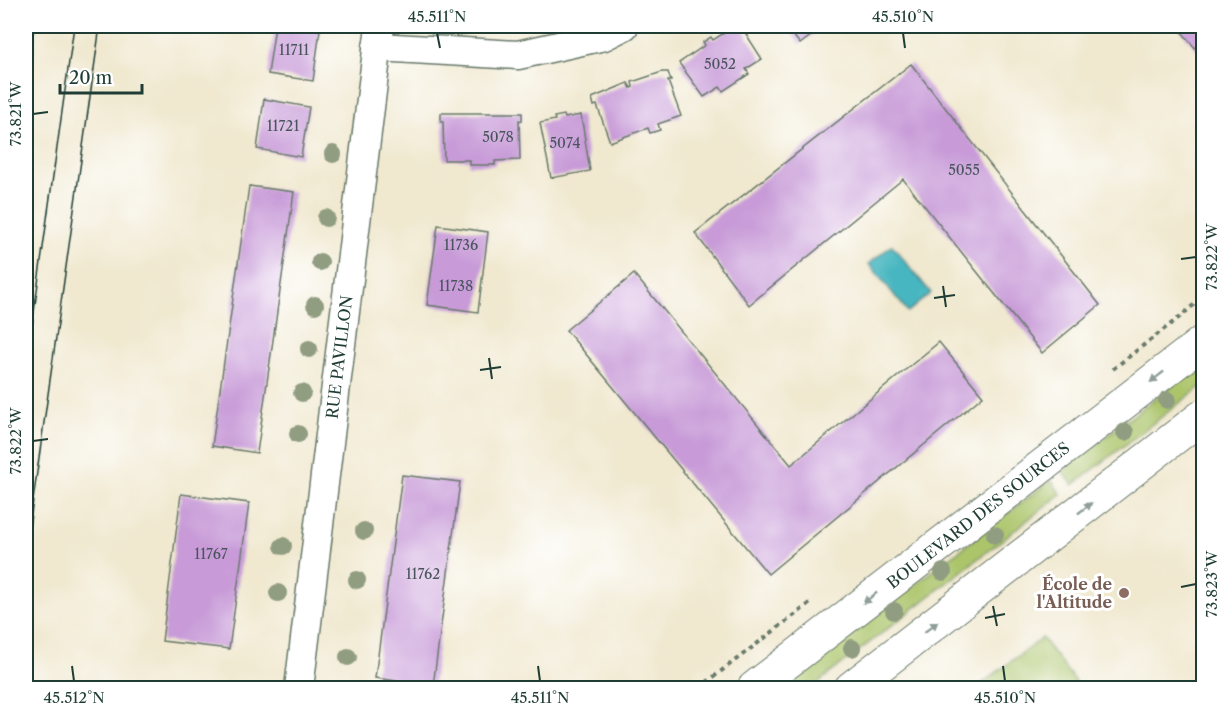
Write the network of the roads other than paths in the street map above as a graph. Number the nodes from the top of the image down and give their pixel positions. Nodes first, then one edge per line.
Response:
1 (624, 26) edge
2 (378, 36) edge
3 (1203, 341) edge
4 (1203, 415) edge
5 (299, 688) edge
6 (753, 688) edge
7 (852, 688) edge

1 - 2 street
2 - 5 street, RUE PAVILLON
3 -> 6 street, BOULEVARD DES SOURCES
7 -> 4 street

